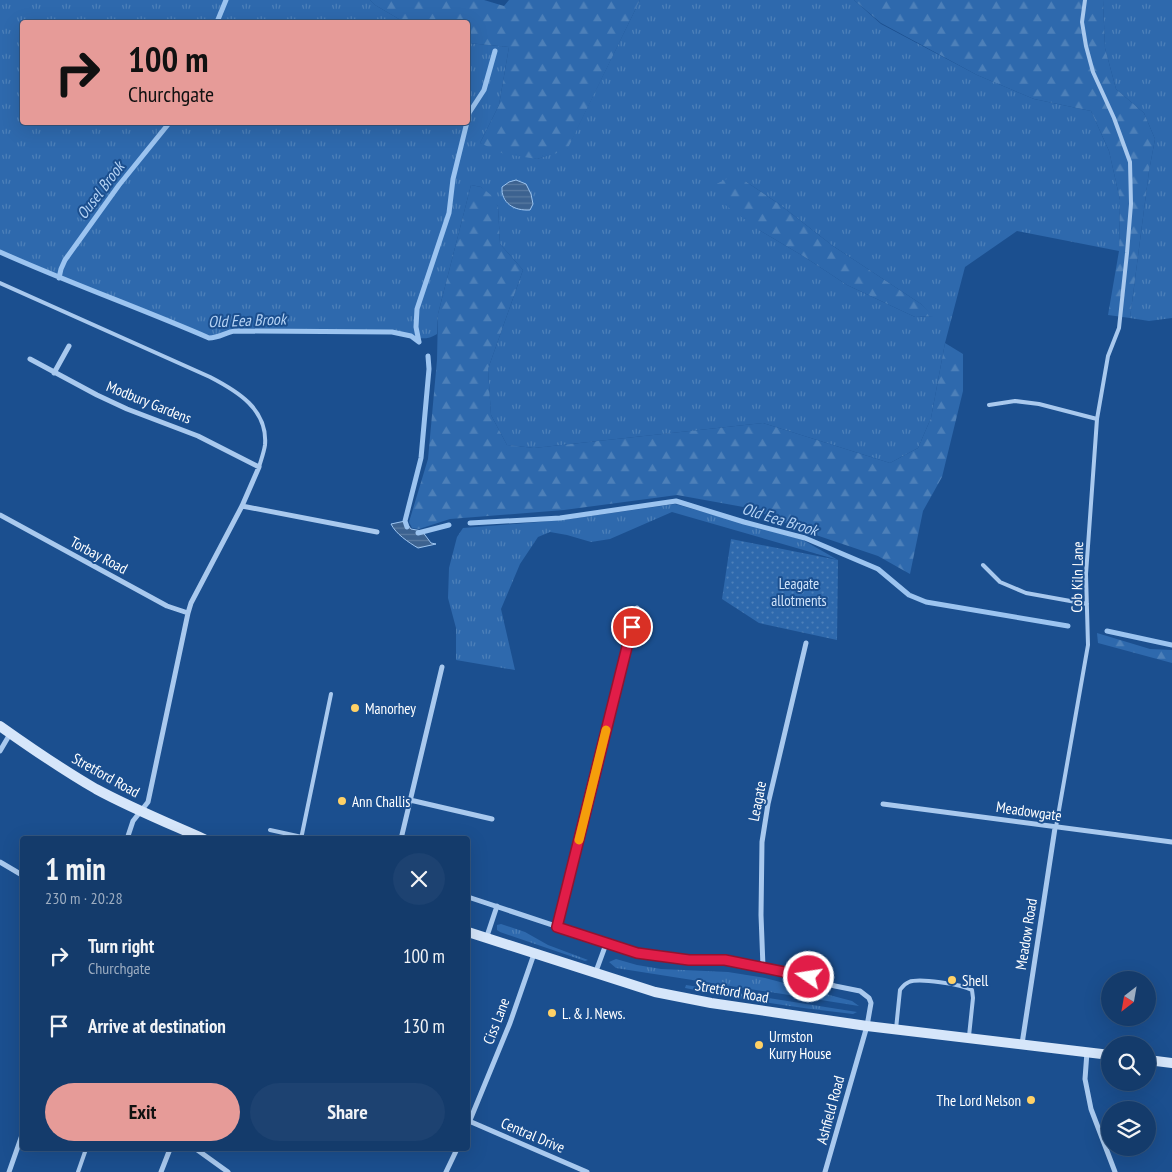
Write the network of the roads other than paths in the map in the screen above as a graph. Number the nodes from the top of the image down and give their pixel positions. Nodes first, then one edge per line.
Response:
1 (1086, 0) edge
2 (0, 283) edge
3 (69, 346) dead end
4 (30, 359) dead end
5 (54, 373) junction
6 (989, 405) dead end
7 (1097, 418) junction
8 (259, 467) junction
9 (242, 506) junction
10 (0, 515) edge
11 (377, 532) dead end
12 (983, 564) dead end
13 (1087, 604) junction
14 (637, 608) dead end
15 (188, 613) junction
16 (806, 642) dead end
17 (442, 667) dead end
18 (332, 694) dead end
19 (0, 726) edge
20 (10, 733) junction
21 (0, 751) edge
22 (410, 800) junction
23 (883, 804) dead end
24 (140, 811) junction
25 (492, 820) dead end
26 (1056, 828) junction
27 (270, 830) dead end
28 (128, 836) edge
29 (197, 836) edge
30 (293, 836) edge
31 (301, 836) edge
32 (402, 836) edge
33 (1172, 842) edge
34 (0, 862) edge
35 (20, 874) edge
36 (470, 897) edge
37 (497, 906) junction
38 (557, 927) junction
39 (470, 933) edge
40 (486, 938) junction
41 (606, 944) junction
42 (534, 954) junction
43 (763, 967) junction
44 (595, 974) junction
45 (866, 1026) junction
46 (896, 1029) junction
47 (969, 1038) junction
48 (1022, 1044) junction
49 (1087, 1052) junction
50 (1101, 1054) edge
51 (1156, 1061) edge
52 (1172, 1063) edge
53 (470, 1118) edge
54 (470, 1124) edge
55 (20, 1141) edge
56 (85, 1151) edge
57 (169, 1151) edge
58 (199, 1151) edge
59 (456, 1151) edge
60 (9, 1172) edge
61 (78, 1172) edge
62 (161, 1172) edge
63 (228, 1172) edge
64 (446, 1172) edge
65 (587, 1172) edge
66 (825, 1172) edge
67 (1115, 1172) edge

1 - 7 lane, Cob Kiln Lane
2 - 8 lane
3 - 5 street
4 - 5 street, Modbury Gardens
5 - 8 street, Modbury Gardens
6 - 7 lane
7 - 13 lane, Cob Kiln Lane
8 - 9 street
9 - 11 street
9 - 15 street
10 - 15 street, Torbay Road
12 - 13 lane
13 - 26 lane, Cob Kiln Lane
14 - 38 street
15 - 24 street
16 - 43 street, Leagate
17 - 22 street
18 - 31 lane
19 - 20 main road, Stretford Road
20 - 21 street
20 - 24 main road, Stretford Road
22 - 25 street
22 - 32 street
23 - 26 street, Meadowgate
24 - 28 street
24 - 29 main road, Stretford Road
26 - 33 street, Meadowgate
26 - 48 street, Meadow Road
27 - 30 lane
34 - 35 street
36 - 37 street, Stretford Road
37 - 38 street, Stretford Road
37 - 40 street
38 - 41 street, Stretford Road
39 - 40 main road, Stretford Road
40 - 42 main road, Stretford Road
41 - 43 street, Stretford Road
41 - 44 street
42 - 44 main road, Stretford Road
42 - 53 street, Ciss Lane
43 - 45 street, Stretford Road
44 - 45 main road, Stretford Road
45 - 46 main road, Stretford Road
45 - 66 street, Ashfield Road
46 - 47 main road, Stretford Road
46 - 47 lane
47 - 48 main road, Stretford Road
48 - 49 main road, Stretford Road
49 - 50 main road, Stretford Road
49 - 67 street
51 - 52 main road
54 - 65 street, Central Drive
55 - 60 street
56 - 61 lane
57 - 62 street
58 - 63 street
59 - 64 street

